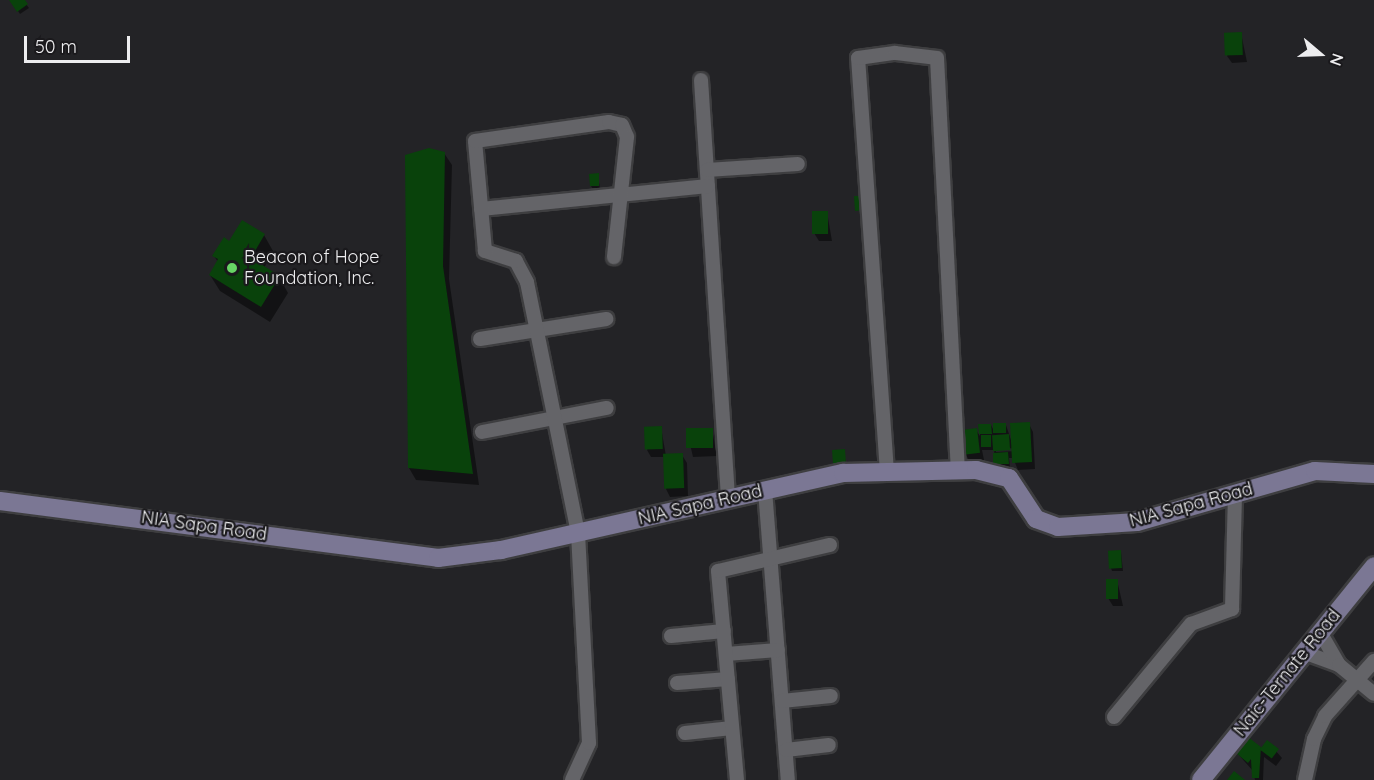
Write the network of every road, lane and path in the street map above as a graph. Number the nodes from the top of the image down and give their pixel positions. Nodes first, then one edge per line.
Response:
1 (701, 80) dead end
2 (798, 164) dead end
3 (707, 171) junction
4 (708, 186) junction
5 (621, 196) junction
6 (481, 210) junction
7 (614, 256) dead end
8 (606, 319) dead end
9 (535, 329) junction
10 (480, 339) dead end
11 (607, 408) dead end
12 (555, 419) junction
13 (482, 432) dead end
14 (958, 471) junction
15 (887, 472) junction
16 (1374, 474) edge
17 (765, 490) junction
18 (1235, 494) junction
19 (728, 498) junction
20 (0, 501) edge
21 (578, 532) junction
22 (831, 545) dead end
23 (771, 560) junction
24 (1374, 566) edge
25 (724, 631) junction
26 (1320, 632) junction
27 (671, 636) dead end
28 (778, 650) junction
29 (1304, 652) junction
30 (726, 654) junction
31 (1374, 661) edge
32 (1339, 665) junction
33 (728, 679) junction
34 (1358, 682) junction
35 (677, 684) dead end
36 (1374, 694) edge
37 (831, 696) dead end
38 (782, 701) junction
39 (1114, 717) dead end
40 (732, 728) junction
41 (685, 734) dead end
42 (829, 745) dead end
43 (786, 750) junction
44 (572, 780) edge
45 (736, 780) edge
46 (788, 780) edge
47 (1201, 780) edge
48 (1305, 780) edge

1 - 3 street
2 - 3 street
3 - 4 street
4 - 5 street
4 - 19 street
5 - 6 street
5 - 6 street
5 - 7 street
6 - 9 street
8 - 9 street
9 - 10 street
9 - 12 street
11 - 12 street
12 - 13 street
12 - 21 street
14 - 15 street, NIA Sapa Road
14 - 15 street
14 - 18 street, NIA Sapa Road
15 - 17 street, NIA Sapa Road
16 - 18 street, NIA Sapa Road
17 - 19 street, NIA Sapa Road
17 - 23 street
18 - 39 street
19 - 21 street, NIA Sapa Road
20 - 21 street, NIA Sapa Road
21 - 44 street
22 - 23 street
23 - 25 street
23 - 28 street
24 - 26 street, Naic-Ternate Road
25 - 27 street
25 - 30 street
26 - 29 street, Naic-Ternate Road
26 - 32 street
28 - 30 street
28 - 38 street
29 - 32 street
29 - 47 street, Naic-Ternate Road
30 - 33 street
31 - 34 street
32 - 34 street
33 - 35 street
33 - 40 street
34 - 36 street
34 - 48 street
37 - 38 street
38 - 43 street
40 - 41 street
40 - 45 street
42 - 43 street
43 - 46 street

